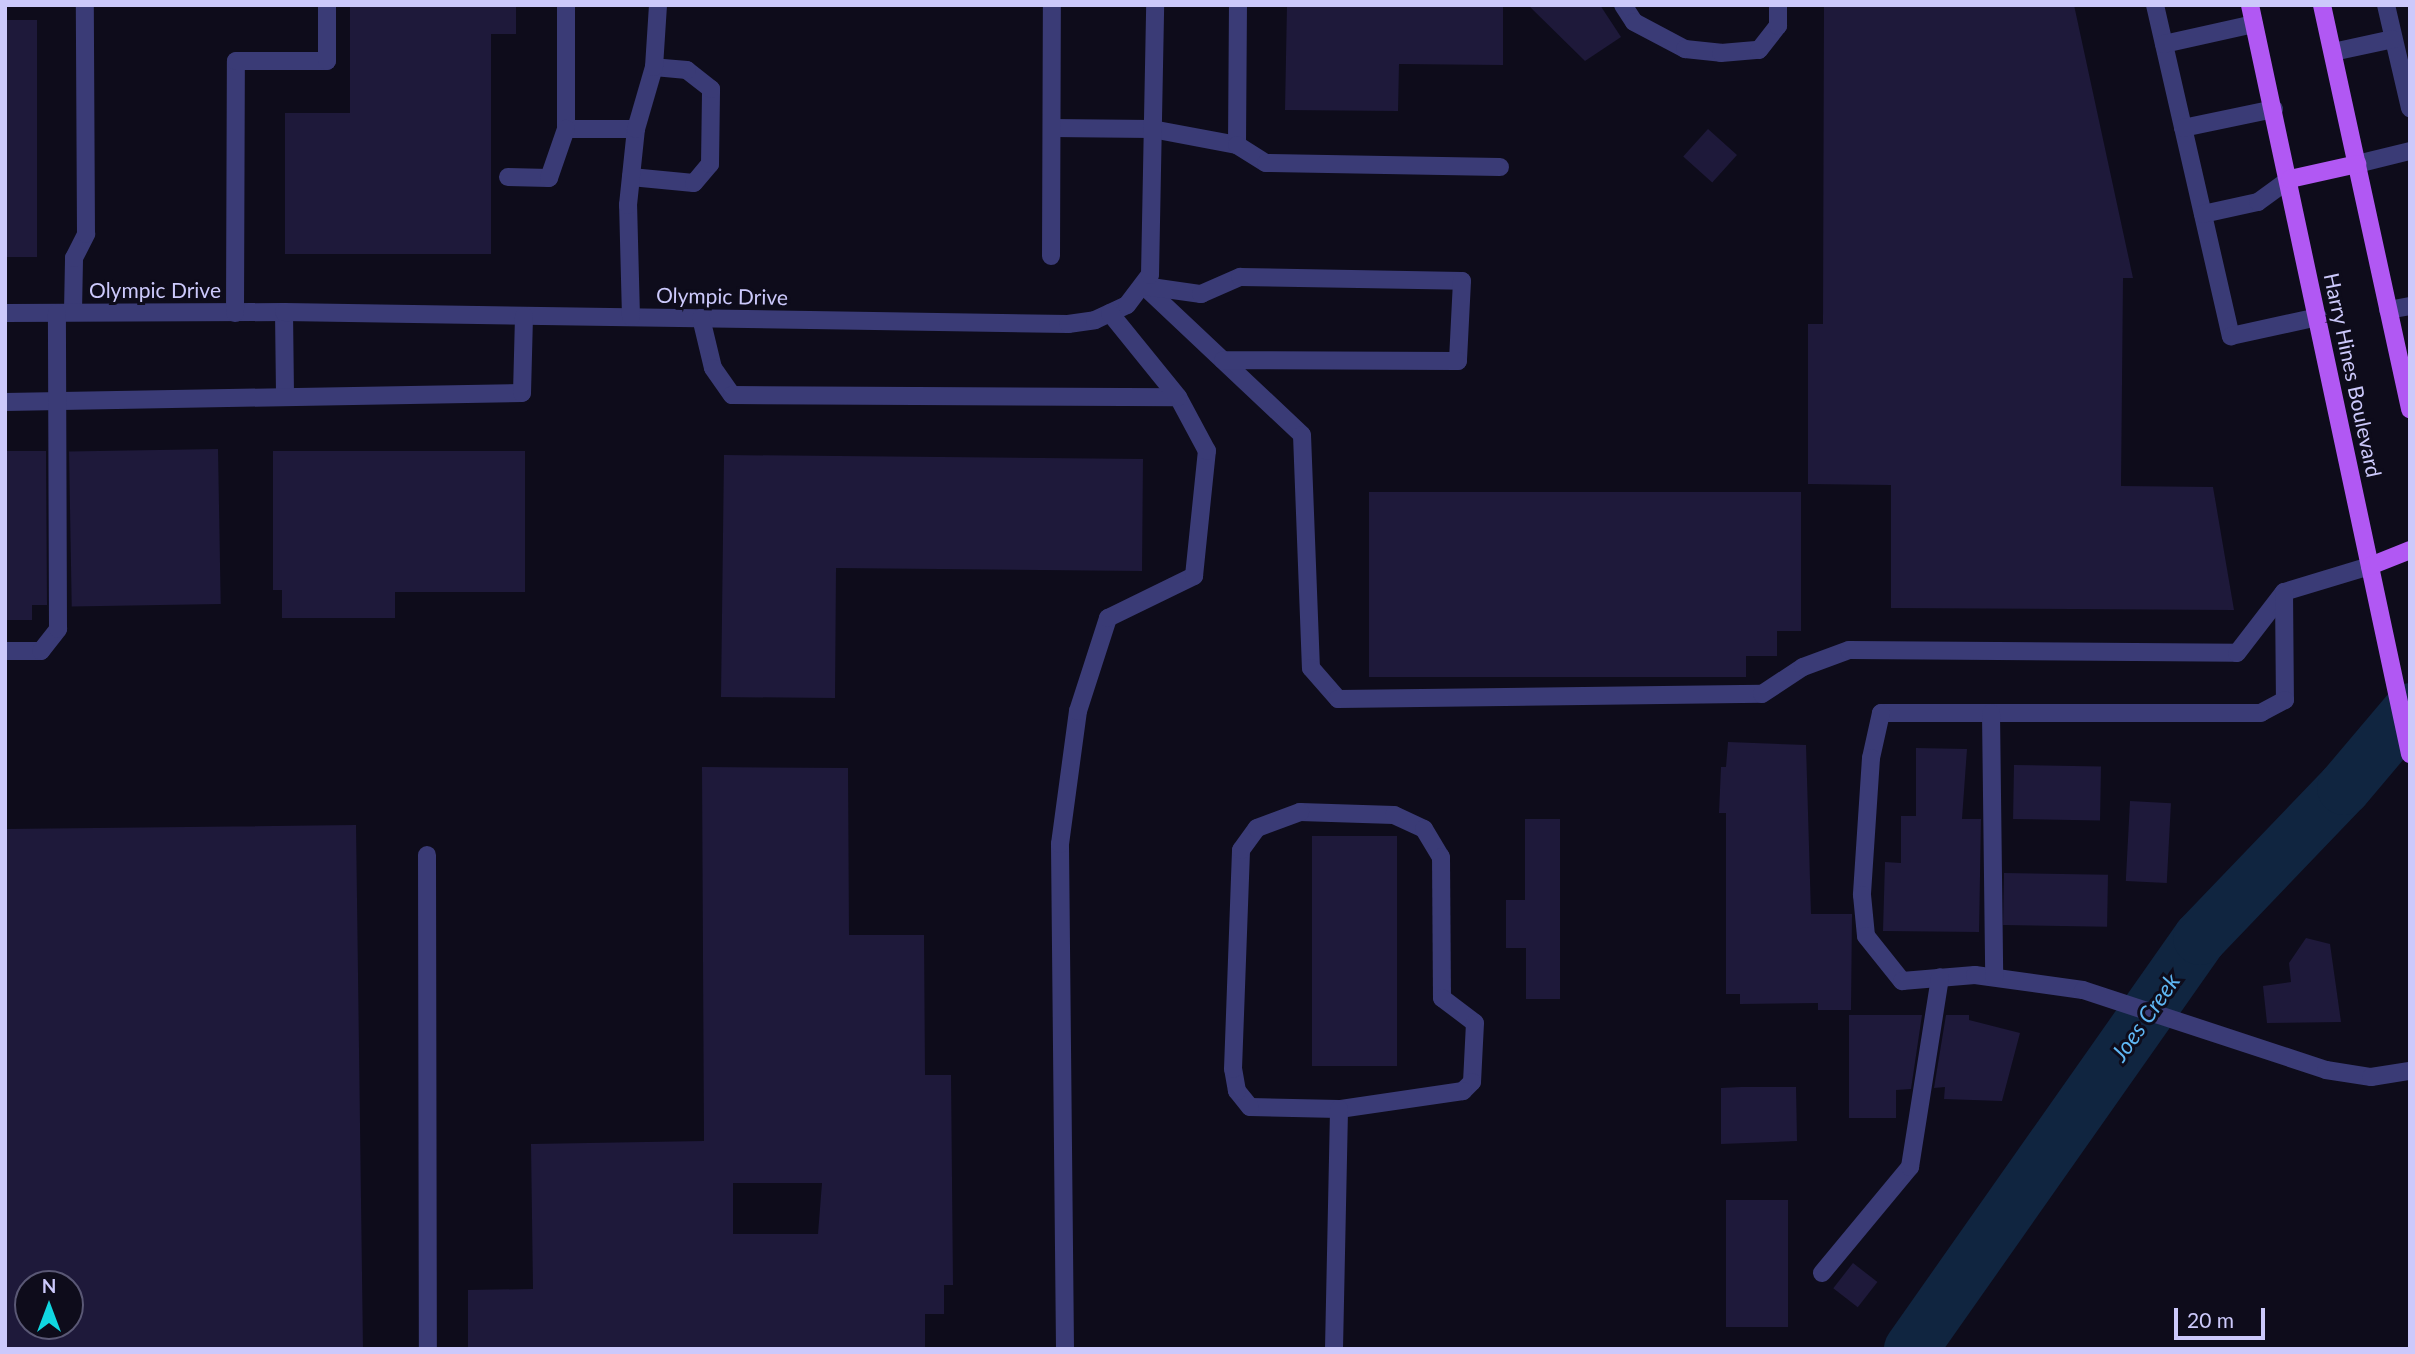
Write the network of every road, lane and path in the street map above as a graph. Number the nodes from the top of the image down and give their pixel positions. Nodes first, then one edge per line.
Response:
1 (85, 5) edge
2 (327, 5) edge
3 (566, 5) edge
4 (658, 5) edge
5 (1052, 5) edge
6 (1155, 5) edge
7 (1238, 5) edge
8 (1623, 5) edge
9 (1778, 5) edge
10 (2155, 5) edge
11 (2250, 5) edge
12 (2322, 5) edge
13 (2386, 5) edge
14 (2254, 24) junction
15 (2393, 39) junction
16 (2164, 44) junction
17 (2333, 52) junction
18 (654, 67) junction
19 (2410, 108) edge
20 (2274, 109) junction
21 (1052, 128) junction
22 (2183, 128) junction
23 (566, 129) junction
24 (636, 129) junction
25 (1152, 129) junction
26 (1237, 145) junction
27 (2410, 151) edge
28 (2357, 164) junction
29 (1500, 167) dead end
30 (508, 177) dead end
31 (631, 177) junction
32 (2290, 179) junction
33 (2203, 214) junction
34 (1051, 256) dead end
35 (1144, 286) junction
36 (2410, 306) edge
37 (2388, 310) junction
38 (65, 312) junction
39 (284, 312) junction
40 (5, 313) edge
41 (235, 313) junction
42 (1110, 313) junction
43 (524, 316) junction
44 (631, 317) junction
45 (2318, 317) junction
46 (701, 318) junction
47 (1223, 360) junction
48 (285, 397) junction
49 (1178, 397) junction
50 (5, 401) edge
51 (54, 401) junction
52 (2410, 410) edge
53 (2410, 550) edge
54 (2370, 566) junction
55 (2284, 592) junction
56 (5, 650) edge
57 (1991, 713) junction
58 (2410, 754) edge
59 (428, 855) dead end
60 (1940, 978) junction
61 (1994, 978) junction
62 (2410, 1071) edge
63 (1339, 1109) junction
64 (1822, 1273) dead end
65 (428, 1349) edge
66 (1065, 1349) edge
67 (1334, 1349) edge

1 - 38 street
2 - 41 street
3 - 23 street
4 - 18 street
5 - 21 street
6 - 25 street
7 - 26 street
8 - 9 street
10 - 16 street
11 - 14 main road, Harry Hines Boulevard
12 - 17 main road
13 - 15 street
14 - 16 street
14 - 20 main road, Harry Hines Boulevard
15 - 17 street
15 - 19 street
16 - 22 street
17 - 28 main road
18 - 24 street
18 - 31 street
20 - 22 street
20 - 32 main road, Harry Hines Boulevard
21 - 25 street
21 - 34 street
22 - 33 street
23 - 24 street
23 - 30 street
24 - 31 street
25 - 26 street
25 - 35 street
26 - 29 street
27 - 28 street
28 - 32 main road
28 - 37 main road
31 - 44 street
32 - 33 street
32 - 45 main road, Harry Hines Boulevard
33 - 45 street
35 - 42 street, Olympic Drive
35 - 47 street
35 - 47 street
36 - 37 street
37 - 52 main road
38 - 40 street, Olympic Drive
38 - 41 street, Olympic Drive
38 - 51 street
39 - 41 street, Olympic Drive
39 - 43 street, Olympic Drive
39 - 48 street
42 - 46 street, Olympic Drive
42 - 49 street
43 - 44 street, Olympic Drive
43 - 48 street
44 - 46 street, Olympic Drive
45 - 54 main road, Harry Hines Boulevard
46 - 49 street
47 - 55 street
48 - 51 street
49 - 66 street
50 - 51 street
51 - 56 street
53 - 54 main road
54 - 55 street
54 - 58 main road, Harry Hines Boulevard
55 - 57 street
57 - 60 street
57 - 61 street
59 - 65 street
60 - 61 street
60 - 64 street
61 - 62 street
63 - 63 street
63 - 67 street

